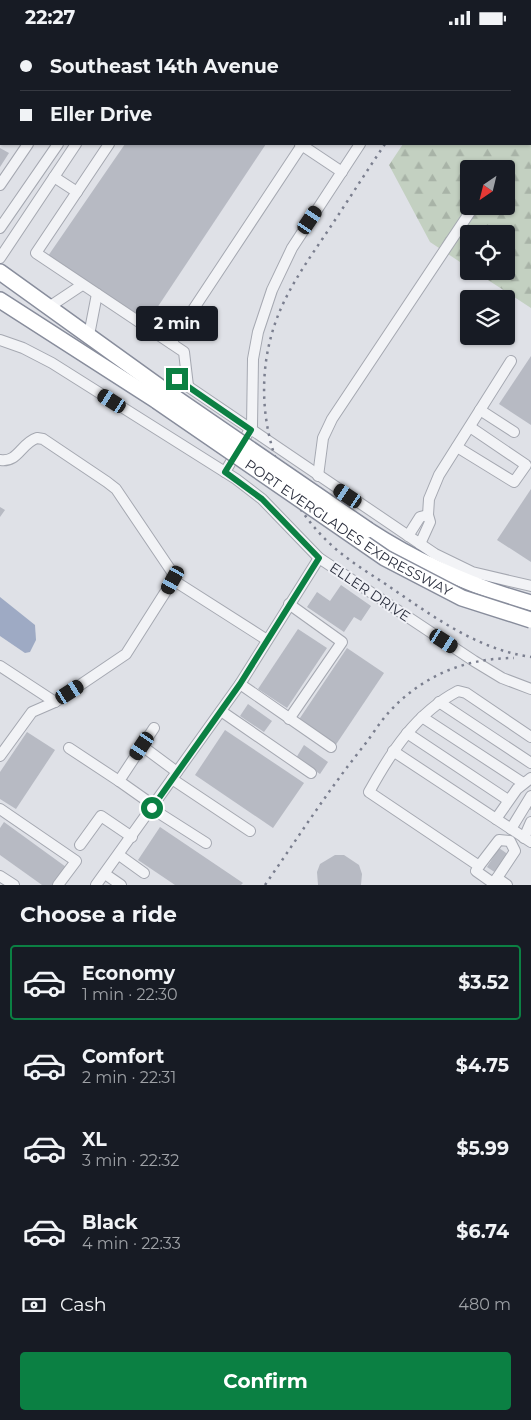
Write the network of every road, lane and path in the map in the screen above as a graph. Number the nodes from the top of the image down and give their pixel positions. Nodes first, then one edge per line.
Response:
1 (57, 145) edge
2 (75, 145) edge
3 (108, 145) edge
4 (300, 145) edge
5 (302, 145) edge
6 (359, 145) edge
7 (26, 147) edge
8 (342, 172) junction
9 (54, 177) junction
10 (0, 185) edge
11 (77, 193) junction
12 (468, 215) edge
13 (0, 228) edge
14 (0, 258) edge
15 (0, 272) edge
16 (82, 285) junction
17 (97, 294) junction
18 (0, 300) edge
19 (49, 307) junction
20 (89, 335) junction
21 (0, 340) edge
22 (171, 343) junction
23 (511, 361) dead end
24 (177, 379) dead end
25 (188, 386) junction
26 (160, 396) junction
27 (480, 410) junction
28 (470, 427) junction
29 (251, 430) junction
30 (514, 432) dead end
31 (457, 447) junction
32 (0, 460) edge
33 (225, 472) junction
34 (318, 476) junction
35 (428, 515) junction
36 (408, 536) junction
37 (420, 544) junction
38 (319, 558) junction
39 (173, 580) junction
40 (531, 587) edge
41 (531, 603) edge
42 (290, 604) junction
43 (531, 620) edge
44 (267, 640) junction
45 (0, 666) edge
46 (240, 684) junction
47 (531, 689) edge
48 (55, 702) junction
49 (439, 702) junction
50 (221, 711) junction
51 (422, 717) junction
52 (289, 719) junction
53 (154, 728) dead end
54 (407, 733) junction
55 (531, 737) edge
56 (142, 746) junction
57 (331, 747) dead end
58 (69, 748) dead end
59 (393, 751) junction
60 (0, 757) edge
61 (531, 763) edge
62 (311, 773) dead end
63 (175, 775) junction
64 (119, 781) junction
65 (527, 781) edge
66 (531, 797) edge
67 (508, 801) junction
68 (152, 807) junction
69 (0, 809) edge
70 (496, 819) junction
71 (250, 831) dead end
72 (524, 833) edge
73 (132, 837) junction
74 (206, 843) dead end
75 (80, 845) dead end
76 (119, 855) junction
77 (479, 866) junction
78 (144, 873) dead end
79 (105, 874) junction
80 (0, 876) edge
81 (497, 878) junction
82 (14, 885) edge
83 (58, 885) edge
84 (96, 885) edge
85 (121, 885) edge
86 (507, 885) edge

1 - 13 street
2 - 9 street
3 - 11 street
4 - 22 street
5 - 8 street
6 - 8 street
7 - 10 street
8 - 29 street
9 - 11 street
9 - 14 street
11 - 16 street
12 - 34 street
15 - 19 highway, PORT EVERGLADES EXPRESSWAY
16 - 17 street
16 - 19 street
17 - 20 street
17 - 22 street
18 - 26 highway, PORT EVERGLADES EXPRESSWAY
19 - 20 highway, PORT EVERGLADES EXPRESSWAY
20 - 26 highway, PORT EVERGLADES EXPRESSWAY
21 - 33 street, ELLER DRIVE
22 - 25 street
23 - 27 street
24 - 25 street
25 - 29 street
26 - 41 highway, PORT EVERGLADES EXPRESSWAY, bridge
26 - 43 highway, PORT EVERGLADES EXPRESSWAY, bridge
27 - 28 street
27 - 30 street
28 - 31 street
28 - 31 street
29 - 33 street
29 - 34 street
31 - 35 street
32 - 39 street
33 - 38 street, ELLER DRIVE
34 - 36 street
35 - 36 street
35 - 37 street
36 - 37 street
37 - 40 street
38 - 42 street
38 - 47 street, ELLER DRIVE
39 - 44 street
39 - 48 street
42 - 44 street
42 - 52 street
44 - 46 street
45 - 48 street
46 - 50 street
46 - 52 street
48 - 60 street
49 - 51 street
49 - 55 street
49 - 61 street
50 - 62 street
50 - 63 street
51 - 54 street
51 - 65 street
52 - 57 street
53 - 56 street
54 - 59 street
54 - 67 street
56 - 63 street
56 - 64 street
58 - 64 street
59 - 70 street
59 - 77 street
63 - 68 street
63 - 71 street
64 - 68 street
65 - 67 street
66 - 72 street
67 - 70 street
68 - 73 street
68 - 74 street
69 - 83 street
70 - 72 street
72 - 77 street
72 - 81 street
73 - 75 street
73 - 76 street
76 - 78 street
76 - 79 street
77 - 81 street
79 - 84 street
79 - 85 street
80 - 82 street
81 - 86 street

